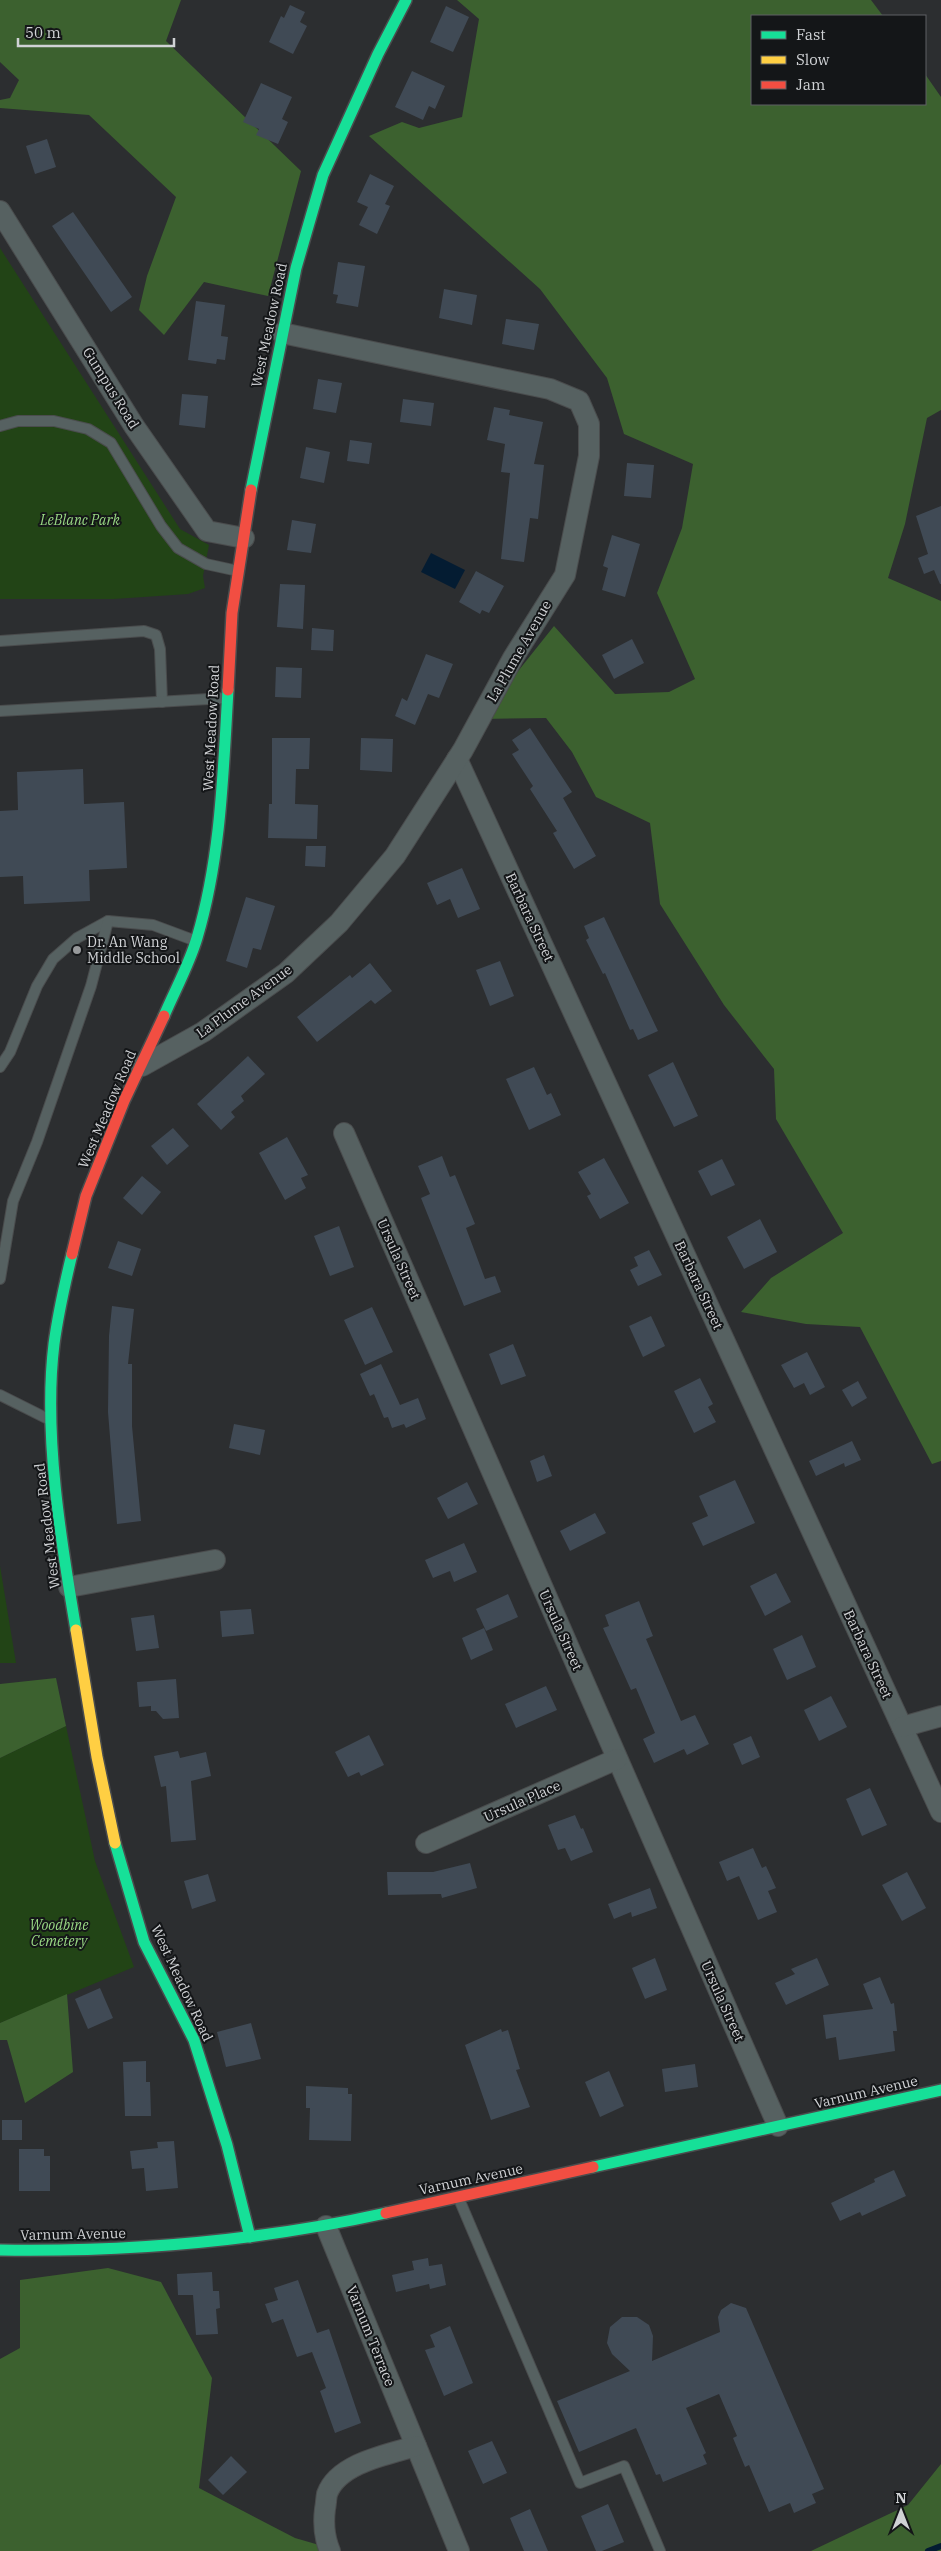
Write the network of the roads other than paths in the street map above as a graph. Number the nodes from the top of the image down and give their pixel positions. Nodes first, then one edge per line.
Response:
1 (406, 0) edge
2 (0, 211) edge
3 (282, 333) junction
4 (0, 426) edge
5 (244, 538) junction
6 (238, 571) junction
7 (0, 641) edge
8 (226, 698) junction
9 (162, 702) junction
10 (0, 711) edge
11 (457, 759) junction
12 (108, 921) junction
13 (196, 941) junction
14 (142, 1066) junction
15 (0, 1067) edge
16 (344, 1133) dead end
17 (0, 1279) edge
18 (0, 1395) edge
19 (51, 1420) junction
20 (215, 1560) dead end
21 (69, 1587) junction
22 (941, 1716) edge
23 (902, 1727) junction
24 (617, 1759) junction
25 (941, 1812) edge
26 (426, 1843) dead end
27 (941, 2090) edge
28 (778, 2126) junction
29 (459, 2197) junction
30 (326, 2226) junction
31 (250, 2238) junction
32 (0, 2250) edge
33 (416, 2446) junction
34 (330, 2551) edge
35 (460, 2551) edge
36 (660, 2551) edge

1 - 3 street, West Meadow Road
2 - 5 street, Gumpus Road
3 - 5 street, West Meadow Road
3 - 11 street, La Plume Avenue
4 - 6 lane
5 - 6 street, West Meadow Road
6 - 8 street, West Meadow Road
7 - 9 lane
8 - 9 lane
8 - 13 street, West Meadow Road
9 - 10 lane
11 - 14 street, La Plume Avenue
11 - 23 street, Barbara Street
12 - 13 lane
12 - 15 lane
12 - 17 lane
13 - 14 street, West Meadow Road
14 - 19 street, West Meadow Road
16 - 24 street, Ursula Street
18 - 19 lane
19 - 21 street, West Meadow Road
20 - 21 street
21 - 31 street, West Meadow Road
22 - 23 street
23 - 25 street, Barbara Street
24 - 26 street, Ursula Place
24 - 28 street, Ursula Street
27 - 28 street, Varnum Avenue
28 - 29 street, Varnum Avenue
29 - 30 street, Varnum Avenue
29 - 36 lane
30 - 31 street, Varnum Avenue
30 - 33 street, Varnum Terrace
31 - 32 street, Varnum Avenue
33 - 34 street
33 - 35 street, Varnum Terrace

